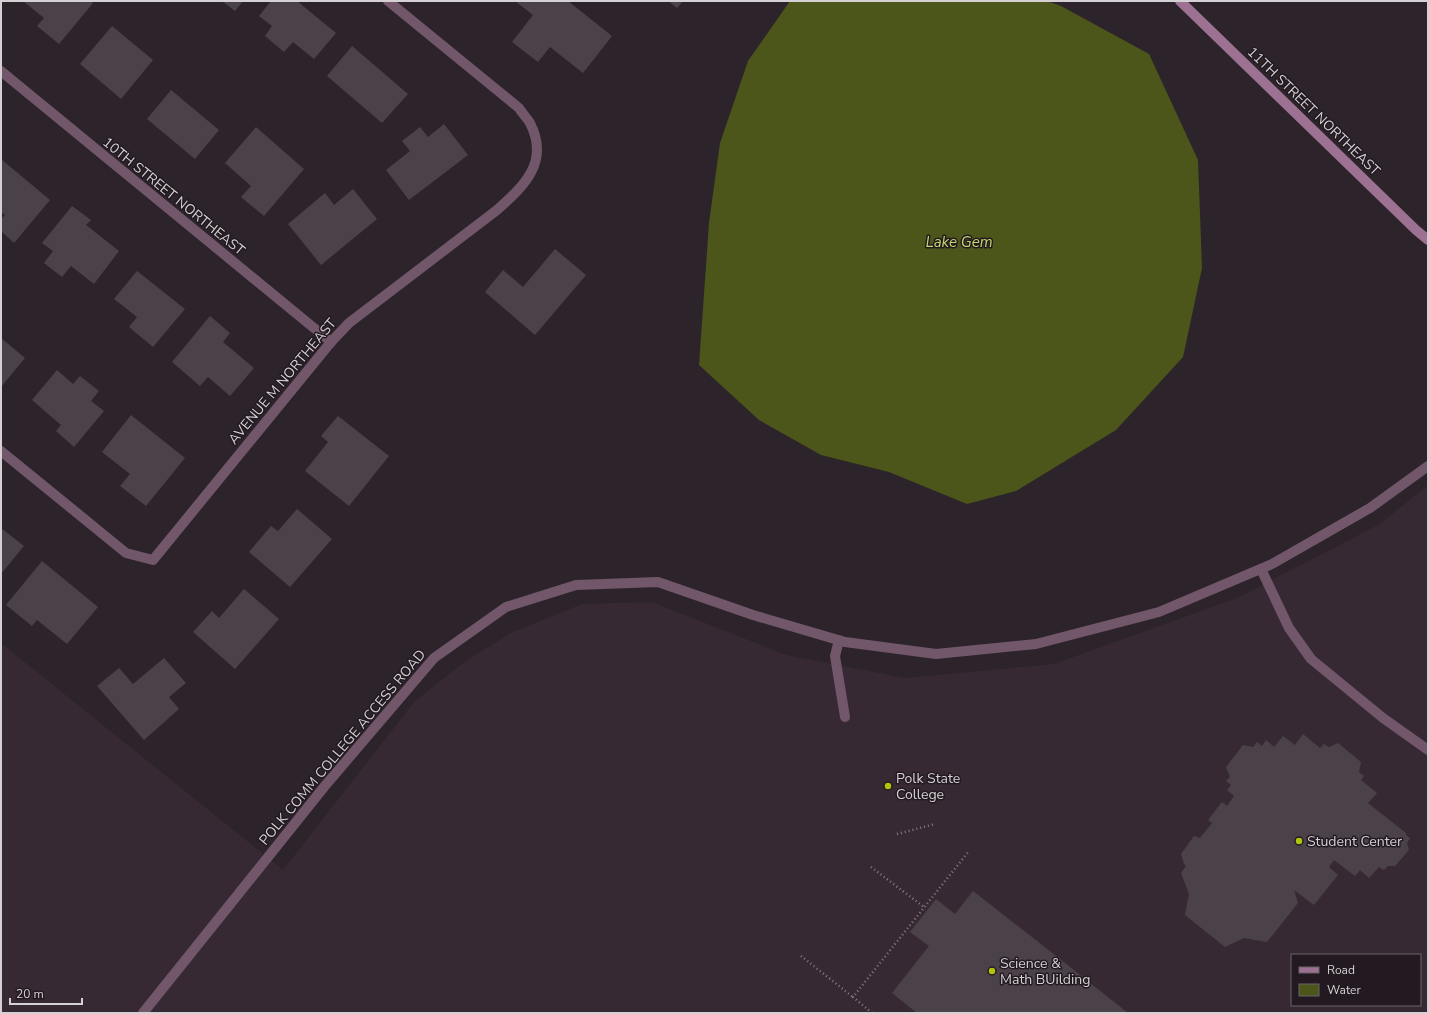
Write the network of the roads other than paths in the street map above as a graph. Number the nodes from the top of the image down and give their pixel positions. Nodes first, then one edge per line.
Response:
1 (388, 1) edge
2 (1180, 1) edge
3 (1, 71) edge
4 (1428, 240) edge
5 (330, 342) junction
6 (1, 451) edge
7 (1428, 466) edge
8 (1261, 569) junction
9 (839, 640) junction
10 (846, 717) dead end
11 (1428, 750) edge
12 (143, 1013) edge

1 - 5 street, AVENUE M NORTHEAST
2 - 4 street, 11TH STREET NORTHEAST
3 - 5 street, 10TH STREET NORTHEAST
5 - 6 street, AVENUE M NORTHEAST
7 - 8 street, POLK COMM COLLEGE ACCESS ROAD
8 - 9 street, POLK COMM COLLEGE ACCESS ROAD
8 - 11 street
9 - 10 street
9 - 12 street, POLK COMM COLLEGE ACCESS ROAD

